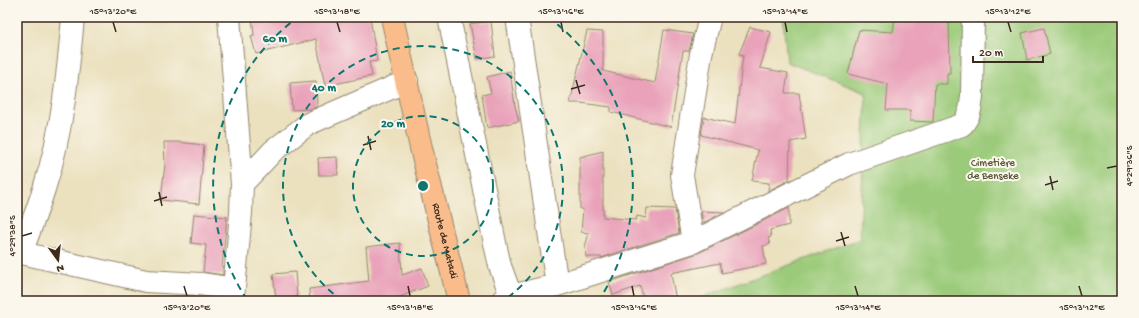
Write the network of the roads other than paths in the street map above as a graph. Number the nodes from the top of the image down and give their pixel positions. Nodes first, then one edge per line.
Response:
1 (73, 17) edge
2 (229, 17) edge
3 (392, 17) edge
4 (449, 17) edge
5 (518, 17) edge
6 (710, 17) edge
7 (973, 17) edge
8 (407, 81) junction
9 (242, 184) junction
10 (693, 242) junction
11 (19, 252) edge
12 (557, 285) junction
13 (232, 295) edge
14 (508, 299) edge
15 (459, 301) edge

1 - 11 street
2 - 9 street
3 - 8 highway, Route de Matadi
4 - 14 street
5 - 12 street
6 - 10 street
7 - 10 street
8 - 9 street
8 - 15 highway, Route de Matadi
9 - 13 street
10 - 12 street
11 - 13 street
12 - 14 street

